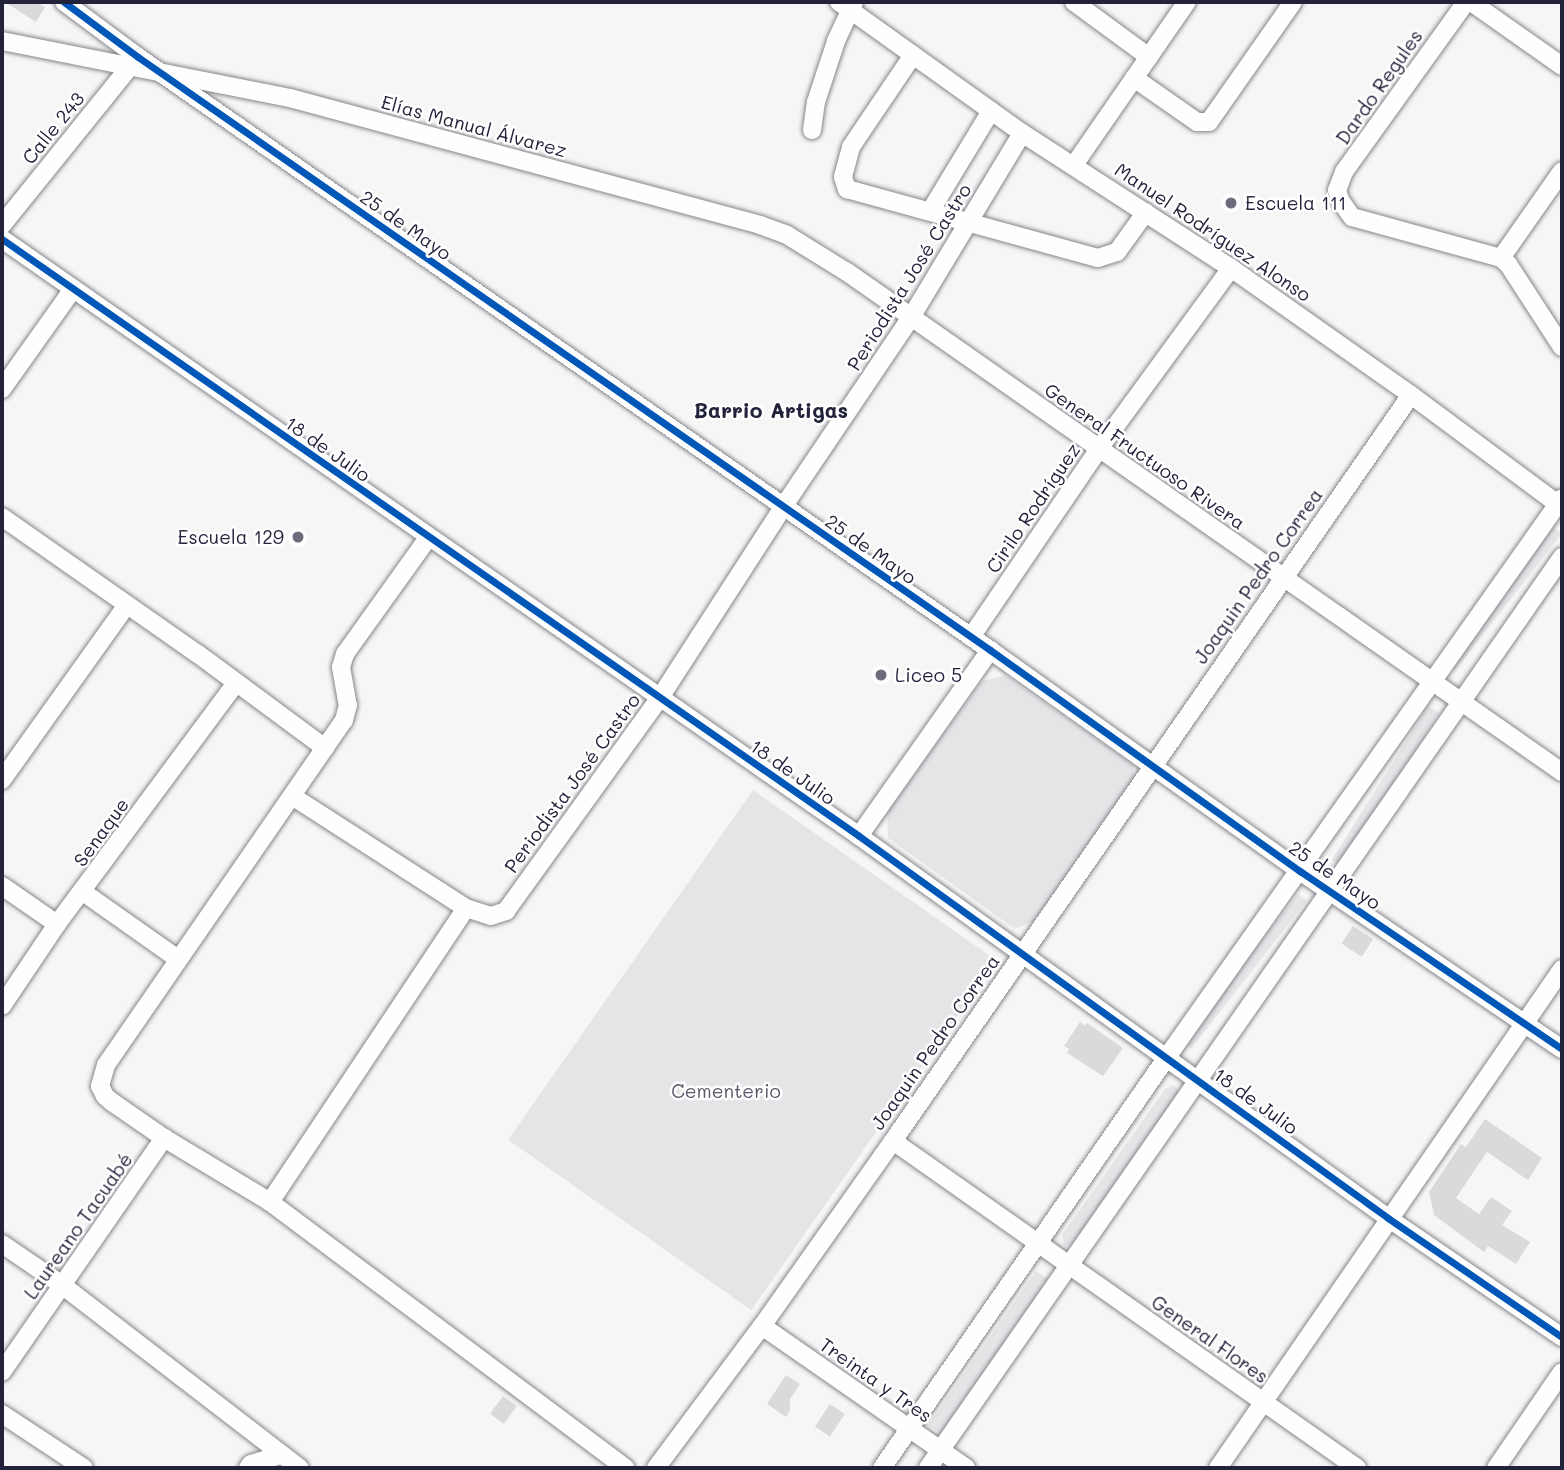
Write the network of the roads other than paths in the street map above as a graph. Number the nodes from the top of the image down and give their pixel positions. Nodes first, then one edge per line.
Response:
1 (64, 2) edge
2 (1074, 2) edge
3 (1187, 2) edge
4 (1293, 2) edge
5 (1466, 2) edge
6 (1471, 2) edge
7 (848, 4) edge
8 (2, 41) edge
9 (913, 55) junction
10 (1149, 57) junction
11 (134, 62) junction
12 (1562, 66) edge
13 (163, 74) junction
14 (1134, 78) junction
15 (991, 111) junction
16 (812, 130) dead end
17 (1022, 133) junction
18 (1074, 165) junction
19 (1562, 171) edge
20 (931, 210) junction
21 (1146, 212) junction
22 (970, 220) junction
23 (2, 226) edge
24 (2, 239) edge
25 (1501, 258) junction
26 (1231, 268) junction
27 (73, 289) junction
28 (910, 319) junction
29 (1562, 346) edge
30 (2, 388) edge
31 (1411, 395) junction
32 (1098, 450) junction
33 (1561, 503) edge
34 (783, 507) junction
35 (2, 517) edge
36 (428, 538) junction
37 (1562, 558) edge
38 (1282, 577) junction
39 (127, 605) junction
40 (971, 637) junction
41 (990, 650) junction
42 (1432, 682) junction
43 (236, 684) junction
44 (659, 699) junction
45 (1461, 703) junction
46 (325, 748) junction
47 (1153, 765) junction
48 (1562, 772) edge
49 (2, 780) edge
50 (292, 796) junction
51 (859, 836) junction
52 (1300, 871) junction
53 (2, 886) edge
54 (83, 892) junction
55 (1332, 892) junction
56 (466, 908) junction
57 (57, 924) junction
58 (1023, 953) junction
59 (178, 959) junction
60 (1562, 969) edge
61 (2, 1006) edge
62 (1523, 1023) junction
63 (1562, 1049) edge
64 (1167, 1057) junction
65 (1200, 1079) junction
66 (164, 1138) junction
67 (893, 1141) junction
68 (270, 1202) junction
69 (1388, 1218) junction
70 (2, 1244) edge
71 (1038, 1246) junction
72 (1068, 1266) junction
73 (62, 1284) junction
74 (762, 1325) junction
75 (1562, 1337) edge
76 (2, 1371) edge
77 (1562, 1372) edge
78 (1264, 1402) junction
79 (2, 1414) edge
80 (910, 1429) junction
81 (940, 1451) junction
82 (280, 1455) junction
83 (84, 1468) edge
84 (248, 1468) edge
85 (300, 1468) edge
86 (626, 1468) edge
87 (656, 1468) edge
88 (882, 1468) edge
89 (928, 1468) edge
90 (966, 1468) edge
91 (1218, 1468) edge
92 (1357, 1468) edge
93 (1496, 1468) edge

1 - 11 street
2 - 10 street
3 - 10 street
4 - 14 street
5 - 25 street, Dardo Regules
6 - 12 street
7 - 9 street, Manuel Rodríguez Alonso
7 - 16 street
8 - 11 street, Elías Manual Álvarez
9 - 15 street, Manuel Rodríguez Alonso
9 - 20 street
10 - 14 street
11 - 13 street, Elías Manual Álvarez
11 - 23 street, Calle 243
13 - 28 street, Elías Manual Álvarez
13 - 34 street, 25 de Mayo
14 - 18 street
15 - 17 street, Manuel Rodríguez Alonso
15 - 20 street
17 - 18 street, Manuel Rodríguez Alonso
17 - 22 street, Periodista José Castro
18 - 21 street, Manuel Rodríguez Alonso
19 - 25 street
20 - 22 street
21 - 22 street
21 - 26 street, Manuel Rodríguez Alonso
22 - 28 street, Periodista José Castro
24 - 27 street, 18 de Julio
25 - 29 street
26 - 31 street, Manuel Rodríguez Alonso
26 - 32 street, Cirilo Rodríguez
27 - 30 street
27 - 36 street, 18 de Julio
28 - 32 street, General Fructuoso Rivera
28 - 34 street, Periodista José Castro
31 - 33 street, Manuel Rodríguez Alonso
31 - 38 street, Joaquin Pedro Correa
32 - 38 street, General Fructuoso Rivera
32 - 40 street, Cirilo Rodríguez
33 - 42 street
34 - 40 street, 25 de Mayo
34 - 44 street, Periodista José Castro
35 - 39 street
36 - 44 street, 18 de Julio
36 - 46 street
37 - 45 street
38 - 42 street, General Fructuoso Rivera
38 - 47 street, Joaquin Pedro Correa
39 - 43 street
39 - 49 street
40 - 41 street, 25 de Mayo
41 - 47 street, 25 de Mayo
41 - 51 street
42 - 45 street, General Fructuoso Rivera
42 - 52 street
43 - 46 street
43 - 54 street, Senaque
44 - 51 street, 18 de Julio
44 - 56 street, Periodista José Castro
45 - 48 street, General Fructuoso Rivera
45 - 55 street
46 - 50 street
47 - 52 street, 25 de Mayo
47 - 58 street, Joaquin Pedro Correa
50 - 56 street
50 - 59 street
51 - 58 street, 18 de Julio
52 - 55 street, 25 de Mayo
52 - 64 street
53 - 57 street
54 - 57 street, Senaque
54 - 59 street
55 - 62 street, 25 de Mayo
55 - 65 street
56 - 68 street
57 - 61 street, Senaque
58 - 64 street, 18 de Julio
58 - 67 street, Joaquin Pedro Correa
59 - 66 street
60 - 62 street
62 - 63 street, 25 de Mayo
62 - 69 street
64 - 65 street, 18 de Julio
64 - 71 street
65 - 69 street, 18 de Julio
65 - 72 street
66 - 68 street
66 - 73 street, Laureano Tacuabé
67 - 71 street, General Flores
67 - 74 street, Joaquin Pedro Correa
68 - 86 street
69 - 75 street, 18 de Julio
69 - 78 street
70 - 73 street
71 - 72 street, General Flores
71 - 80 street
72 - 78 street, General Flores
72 - 81 street
73 - 76 street, Laureano Tacuabé
73 - 82 street
74 - 80 street, Treinta y Tres
74 - 87 street, Joaquin Pedro Correa
77 - 93 street
78 - 91 street
78 - 92 street, General Flores
79 - 83 street
80 - 81 street, Treinta y Tres
80 - 88 street
81 - 89 street
81 - 90 street, Treinta y Tres
82 - 84 street
82 - 85 street

